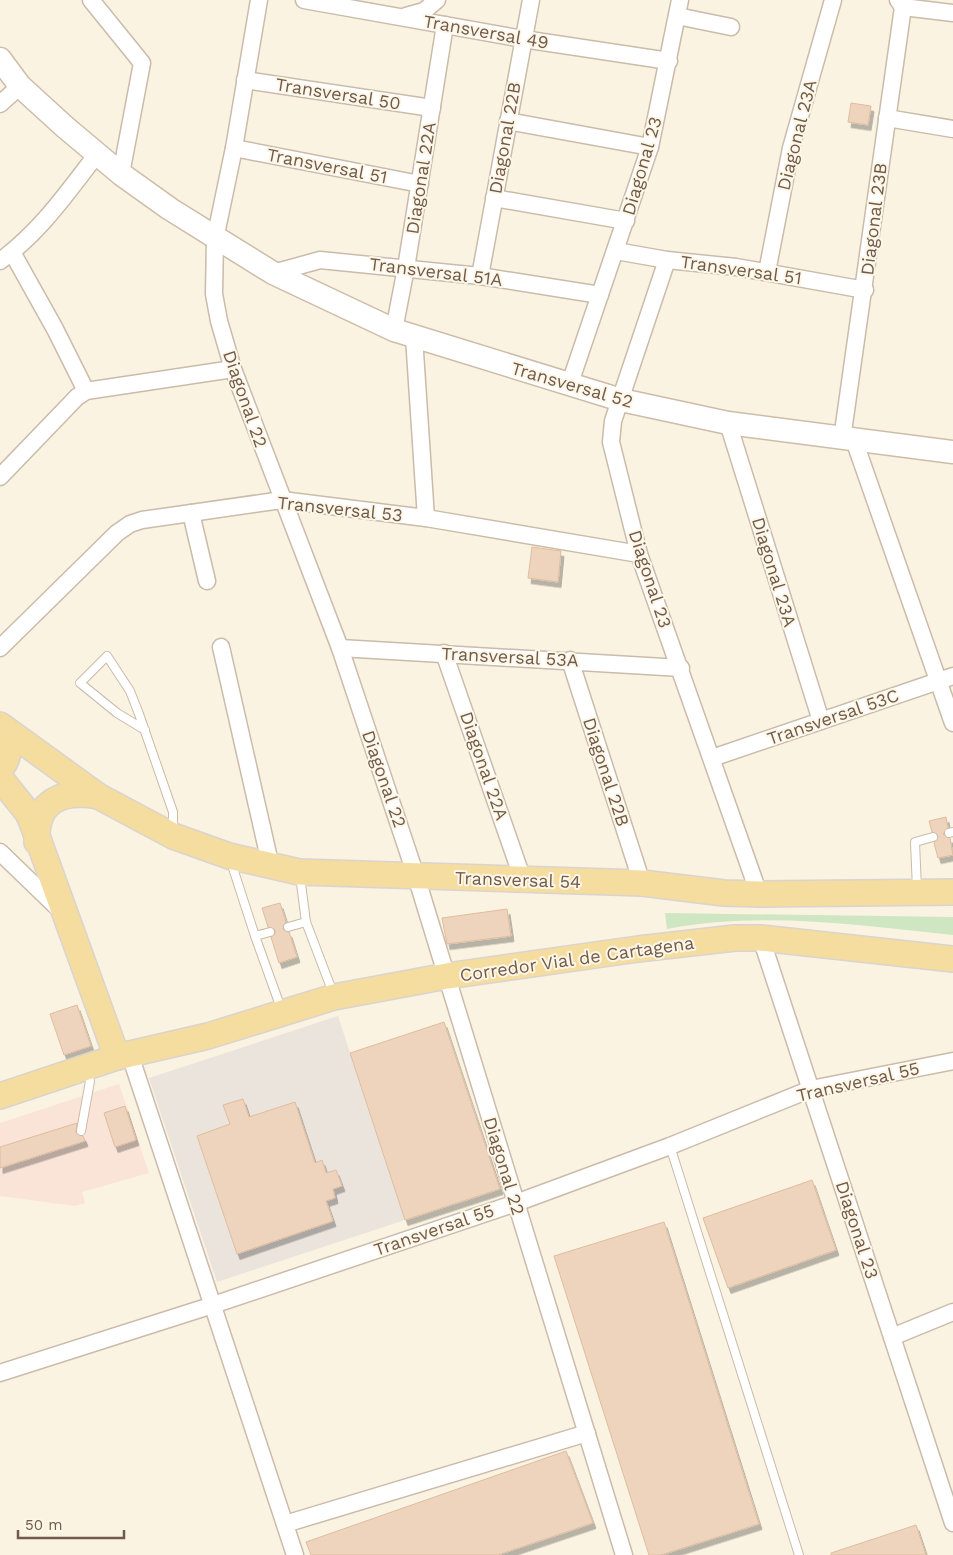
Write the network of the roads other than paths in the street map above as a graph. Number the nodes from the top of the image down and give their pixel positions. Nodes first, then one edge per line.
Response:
1 (91, 0) edge
2 (259, 0) edge
3 (304, 0) edge
4 (437, 0) edge
5 (531, 0) edge
6 (833, 0) edge
7 (900, 4) edge
8 (679, 8) edge
9 (953, 13) edge
10 (402, 16) junction
11 (445, 25) junction
12 (732, 27) dead end
13 (523, 39) junction
14 (0, 59) edge
15 (669, 61) junction
16 (245, 80) junction
17 (20, 86) junction
18 (0, 104) edge
19 (432, 108) junction
20 (887, 118) junction
21 (508, 121) junction
22 (953, 129) edge
23 (650, 147) junction
24 (234, 148) junction
25 (97, 154) junction
26 (121, 174) junction
27 (420, 184) junction
28 (494, 198) junction
29 (626, 221) junction
30 (214, 238) junction
31 (616, 251) junction
32 (6, 256) edge
33 (667, 260) junction
34 (406, 268) junction
35 (767, 272) junction
36 (273, 273) junction
37 (480, 276) junction
38 (865, 290) junction
39 (600, 295) junction
40 (404, 333) junction
41 (233, 369) junction
42 (570, 386) junction
43 (86, 391) junction
44 (621, 400) junction
45 (728, 423) junction
46 (848, 439) junction
47 (953, 452) edge
48 (0, 477) edge
49 (282, 500) junction
50 (191, 513) junction
51 (426, 518) junction
52 (639, 554) junction
53 (207, 581) dead end
54 (221, 647) dead end
55 (0, 648) edge
56 (340, 648) junction
57 (444, 653) junction
58 (570, 660) junction
59 (680, 668) junction
60 (946, 679) edge
61 (821, 721) junction
62 (953, 723) edge
63 (2, 726) edge
64 (145, 730) junction
65 (712, 758) junction
66 (0, 769) edge
67 (0, 778) edge
68 (98, 796) junction
69 (173, 836) junction
70 (933, 837) dead end
71 (37, 842) junction
72 (0, 852) edge
73 (229, 856) junction
74 (271, 867) junction
75 (299, 872) junction
76 (416, 876) junction
77 (523, 880) junction
78 (642, 883) junction
79 (917, 891) junction
80 (953, 892) edge
81 (759, 894) junction
82 (64, 914) junction
83 (306, 922) junction
84 (288, 927) dead end
85 (270, 932) dead end
86 (255, 936) junction
87 (761, 938) junction
88 (953, 959) edge
89 (447, 976) junction
90 (334, 998) junction
91 (283, 1013) junction
92 (953, 1060) edge
93 (125, 1062) junction
94 (90, 1081) junction
95 (811, 1089) junction
96 (0, 1096) edge
97 (0, 1112) edge
98 (82, 1131) dead end
99 (670, 1146) junction
100 (516, 1203) junction
101 (214, 1305) junction
102 (953, 1312) edge
103 (892, 1337) junction
104 (0, 1373) edge
105 (586, 1433) junction
106 (953, 1523) edge
107 (285, 1524) junction
108 (295, 1555) edge
109 (624, 1555) edge
110 (799, 1555) edge

1 - 26 street
2 - 16 street, Diagonal 22
3 - 10 street, Transversal 49
4 - 10 street
5 - 13 street, Diagonal 22B
6 - 35 street, Diagonal 23A
7 - 9 street
7 - 20 street, Diagonal 23B
8 - 12 street
8 - 15 street, Diagonal 23
10 - 11 street, Transversal 49
11 - 13 street, Transversal 49
11 - 19 street, Diagonal 22A
13 - 15 street, Transversal 49
13 - 21 street, Diagonal 22B
14 - 17 street
15 - 23 street, Diagonal 23
16 - 19 street, Transversal 50
16 - 24 street, Diagonal 22
17 - 18 street
17 - 25 street
19 - 27 street, Diagonal 22A
20 - 22 street
20 - 38 street, Diagonal 23B
21 - 23 street
21 - 28 street, Diagonal 22B
23 - 29 street, Diagonal 23
24 - 27 street, Transversal 51
24 - 30 street, Diagonal 22
25 - 26 street
25 - 32 street
26 - 30 street
27 - 34 street, Diagonal 22A
28 - 29 street
28 - 37 street, Diagonal 22B
29 - 31 street, Diagonal 23
30 - 36 street, Transversal 52
30 - 41 street, Diagonal 22
31 - 33 street, Transversal 51
31 - 39 street, Diagonal 23
32 - 43 street
33 - 35 street, Transversal 51
33 - 44 street, Diagonal 23
34 - 36 street, Transversal 51A
34 - 37 street, Transversal 51A
34 - 40 street, Diagonal 22A
35 - 38 street, Transversal 51
36 - 40 street, Transversal 52
37 - 39 street, Transversal 51A
38 - 46 street, Diagonal 23B
39 - 42 street, Diagonal 23
40 - 42 street, Transversal 52
40 - 51 street, Diagonal 22A
41 - 43 street
41 - 49 street, Diagonal 22
42 - 44 street, Transversal 52
43 - 48 street
44 - 45 street, Transversal 52
44 - 52 street, Diagonal 23
45 - 46 street, Transversal 52
45 - 61 street, Diagonal 23A
46 - 47 street, Transversal 52
46 - 60 street, Diagonal 23B
49 - 50 street, Transversal 53
49 - 51 street, Transversal 53
49 - 56 street, Diagonal 22
50 - 53 street
50 - 55 street, Transversal 53
51 - 52 street, Transversal 53
52 - 59 street, Diagonal 23
54 - 74 street
56 - 57 street, Transversal 53A
56 - 76 street, Diagonal 22
57 - 58 street, Transversal 53A
57 - 77 street, Diagonal 22A
58 - 59 street, Transversal 53A
58 - 78 street, Diagonal 22B
59 - 65 street, Diagonal 23
60 - 61 street, Transversal 53C
60 - 62 street, Diagonal 23B
61 - 65 street, Transversal 53C
63 - 66 main road
63 - 68 main road
64 - 64 lane
64 - 69 lane
65 - 81 street, Diagonal 23
67 - 71 main road
68 - 69 main road, Transversal 54
68 - 71 main road
69 - 73 main road, Transversal 54
70 - 79 lane
71 - 82 main road
72 - 82 street
73 - 74 main road, Transversal 54
73 - 86 lane
74 - 75 main road, Transversal 54
75 - 76 main road, Transversal 54
75 - 83 lane
76 - 77 main road, Transversal 54
76 - 89 street, Diagonal 22
77 - 78 main road, Transversal 54
78 - 81 main road, Transversal 54
79 - 80 main road, Transversal 54
79 - 81 main road, Transversal 54
82 - 93 main road
83 - 84 lane
83 - 90 lane
85 - 86 lane
86 - 91 lane
87 - 88 main road, Corredor Vial de Cartagena
87 - 89 main road, Corredor Vial de Cartagena
87 - 95 street, Diagonal 23
89 - 90 main road, Corredor Vial de Cartagena
89 - 100 street, Diagonal 22
90 - 91 main road, Corredor Vial de Cartagena
91 - 93 main road, Corredor Vial de Cartagena
92 - 95 street, Transversal 55
93 - 94 main road, Corredor Vial de Cartagena
93 - 96 main road, Corredor Vial de Cartagena
93 - 101 street
94 - 97 main road, Corredor Vial de Cartagena
94 - 98 lane
95 - 99 street, Transversal 55
95 - 103 street, Diagonal 23
99 - 100 street, Transversal 55
99 - 110 lane
100 - 101 street, Transversal 55
100 - 105 street, Diagonal 22
101 - 104 street, Transversal 55
101 - 107 street
102 - 103 street
103 - 106 street, Diagonal 23
105 - 107 street
105 - 109 street, Diagonal 22
107 - 108 street

